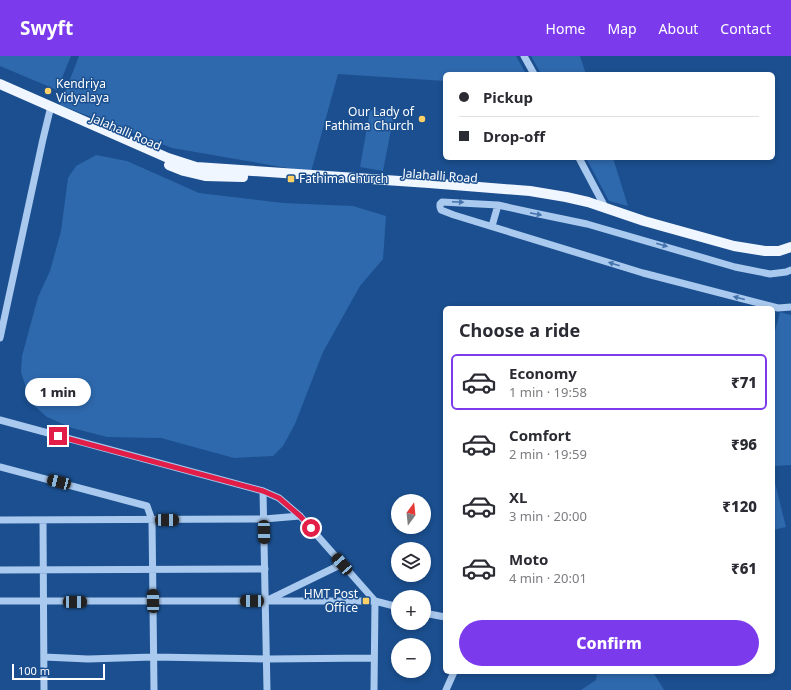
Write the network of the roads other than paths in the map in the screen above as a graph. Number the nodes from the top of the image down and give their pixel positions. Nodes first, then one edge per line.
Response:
1 (524, 56) edge
2 (533, 72) edge
3 (0, 84) edge
4 (0, 91) edge
5 (50, 110) junction
6 (580, 160) edge
7 (498, 205) junction
8 (606, 211) junction
9 (492, 226) junction
10 (791, 247) edge
11 (791, 251) edge
12 (791, 270) edge
13 (770, 306) edge
14 (775, 307) edge
15 (791, 307) edge
16 (0, 338) edge
17 (0, 420) edge
18 (0, 467) edge
19 (263, 491) junction
20 (300, 516) junction
21 (264, 519) junction
22 (0, 520) edge
23 (43, 520) junction
24 (152, 520) junction
25 (342, 564) junction
26 (152, 569) junction
27 (265, 569) junction
28 (0, 570) edge
29 (43, 570) junction
30 (0, 601) edge
31 (153, 601) junction
32 (266, 601) junction
33 (375, 601) junction
34 (43, 602) junction
35 (391, 605) edge
36 (431, 615) edge
37 (443, 618) edge
38 (153, 657) junction
39 (44, 658) junction
40 (374, 658) junction
41 (267, 659) junction
42 (453, 674) edge
43 (44, 690) edge
44 (154, 690) edge
45 (267, 690) edge
46 (374, 690) edge
47 (446, 690) edge

1 - 2 street
3 - 5 main road
4 - 5 main road, Jalahalli Road
5 - 8 main road, Jalahalli Road
5 - 16 street
6 - 8 street
7 - 9 street
9 -> 7 street
7 -> 12 street
8 - 10 main road, Jalahalli Road
8 - 11 main road, Jalahalli Road
13 -> 9 street
15 -> 14 street
17 - 19 street
18 - 24 street
19 - 20 street
19 - 21 street
20 - 21 street
20 - 25 street
21 - 24 street
21 - 27 street
22 - 23 street
23 - 24 street
23 - 29 street
24 - 26 street
25 - 32 street
25 - 33 street
26 - 27 street
26 - 29 street
26 - 31 street
27 - 32 street
28 - 29 street
29 - 34 street
30 - 34 street
31 - 32 street
31 - 34 street
31 - 38 street
32 - 33 street
32 - 41 street
33 - 35 street
33 - 40 street
34 - 39 street
36 - 37 street
38 - 39 street
38 - 41 street
38 - 44 street
39 - 43 street
40 - 41 street
40 - 46 street
41 - 45 street
42 - 47 street

